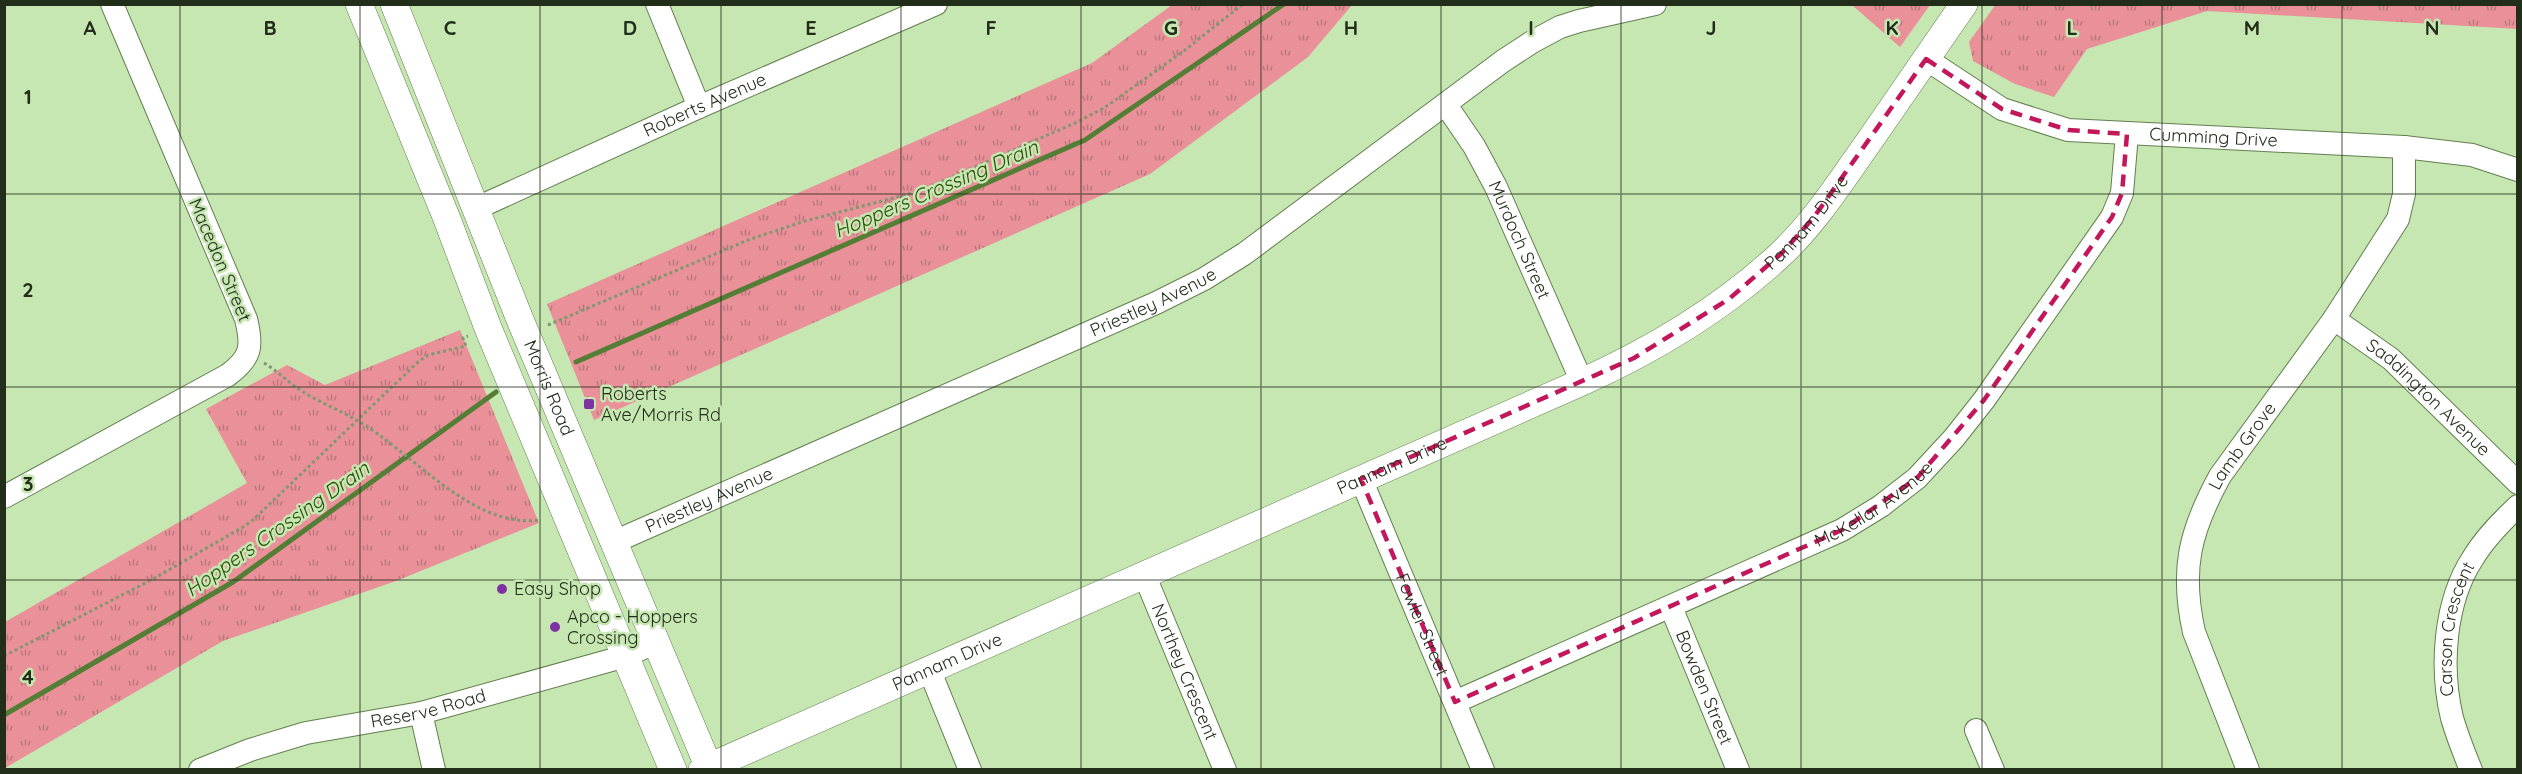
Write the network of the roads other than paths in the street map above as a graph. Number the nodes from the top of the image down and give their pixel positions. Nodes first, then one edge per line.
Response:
1 (112, 4) edge
2 (359, 4) edge
3 (394, 4) edge
4 (657, 4) edge
5 (936, 4) edge
6 (1655, 4) edge
7 (1964, 4) edge
8 (1926, 59) junction
9 (1446, 105) junction
10 (699, 107) junction
11 (2127, 134) junction
12 (2404, 147) junction
13 (2517, 170) edge
14 (477, 208) junction
15 (447, 219) junction
16 (2334, 319) junction
17 (1582, 382) junction
18 (1361, 479) junction
19 (2517, 483) edge
20 (4, 497) edge
21 (2517, 506) edge
22 (614, 542) junction
23 (1144, 574) junction
24 (1671, 607) junction
25 (656, 642) junction
26 (626, 656) junction
27 (929, 669) junction
28 (1455, 702) junction
29 (421, 713) junction
30 (1976, 730) dead end
31 (707, 769) edge
32 (200, 770) edge
33 (434, 770) edge
34 (673, 770) edge
35 (969, 770) edge
36 (1225, 770) edge
37 (1483, 770) edge
38 (1738, 770) edge
39 (1993, 770) edge
40 (2248, 770) edge
41 (2471, 770) edge

1 - 20 street, Macedon Street
2 - 15 street, Morris Road
3 - 14 street, Morris Road
4 - 10 street
5 - 10 street, Roberts Avenue
6 - 9 street, Priestley Avenue
7 - 8 street, Pannam Drive
8 - 11 street, Cumming Drive
8 - 17 street, Pannam Drive
9 - 17 street, Murdoch Street
9 - 22 street, Priestley Avenue
10 - 14 street, Roberts Avenue
11 - 12 street, Cumming Drive
11 - 24 street, McKellar Avenue
12 - 13 street, Cumming Drive
12 - 16 street, Lamb Grove
14 - 15 street
14 - 22 street, Morris Road
15 - 26 street, Morris Road
16 - 19 street, Saddington Avenue
16 - 40 street, Lamb Grove
17 - 18 street, Pannam Drive
18 - 23 street, Pannam Drive
18 - 28 street, Fowler Street
21 - 41 street, Carson Crescent
22 - 25 street, Morris Road
23 - 27 street, Pannam Drive
23 - 36 street, Northey Crescent
24 - 28 street, McKellar Avenue
24 - 38 street, Bowden Street
25 - 26 street, Reserve Road
25 - 31 street, Morris Road
26 - 29 street, Reserve Road
26 - 34 street, Morris Road
27 - 31 street, Pannam Drive
27 - 35 street
28 - 37 street, Fowler Street
29 - 32 street, Reserve Road
29 - 33 street
30 - 39 street

